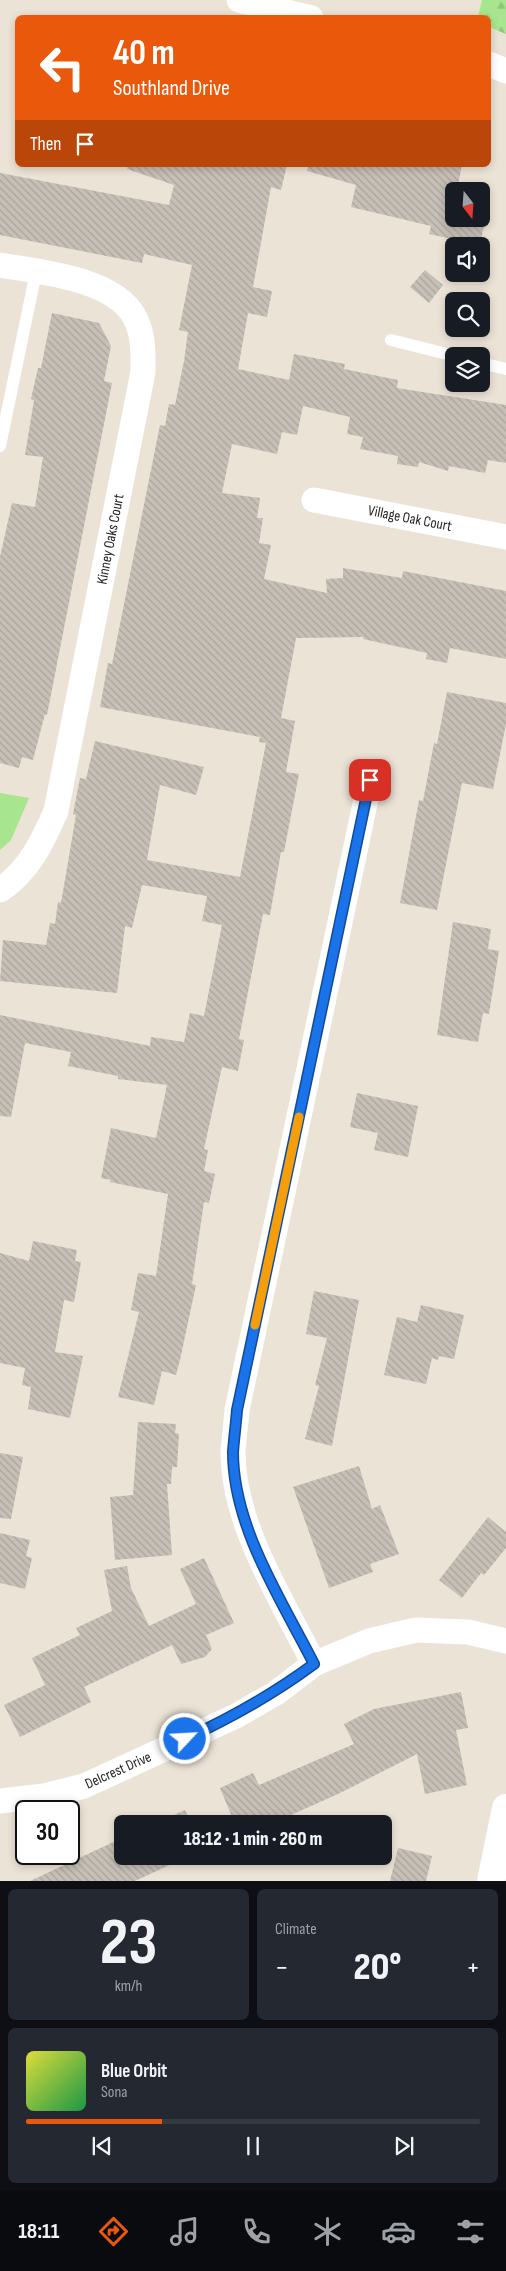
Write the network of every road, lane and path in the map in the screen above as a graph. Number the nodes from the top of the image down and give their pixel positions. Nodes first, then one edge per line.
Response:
1 (239, 0) edge
2 (300, 15) edge
3 (491, 65) edge
4 (506, 71) edge
5 (0, 265) edge
6 (36, 272) junction
7 (391, 340) dead end
8 (445, 354) edge
9 (490, 365) edge
10 (506, 369) edge
11 (0, 446) edge
12 (314, 500) dead end
13 (506, 537) edge
14 (370, 780) dead end
15 (0, 890) edge
16 (506, 1641) edge
17 (314, 1664) junction
18 (0, 1801) edge
19 (506, 1808) edge
20 (491, 1881) edge

1 - 2 street
3 - 4 street
5 - 6 street, Kinney Oaks Court
6 - 11 lane
6 - 15 street, Kinney Oaks Court
7 - 8 lane
9 - 10 lane
12 - 13 street, Village Oak Court
14 - 17 street
16 - 17 street, Delcrest Drive
17 - 18 street, Delcrest Drive
19 - 20 street

